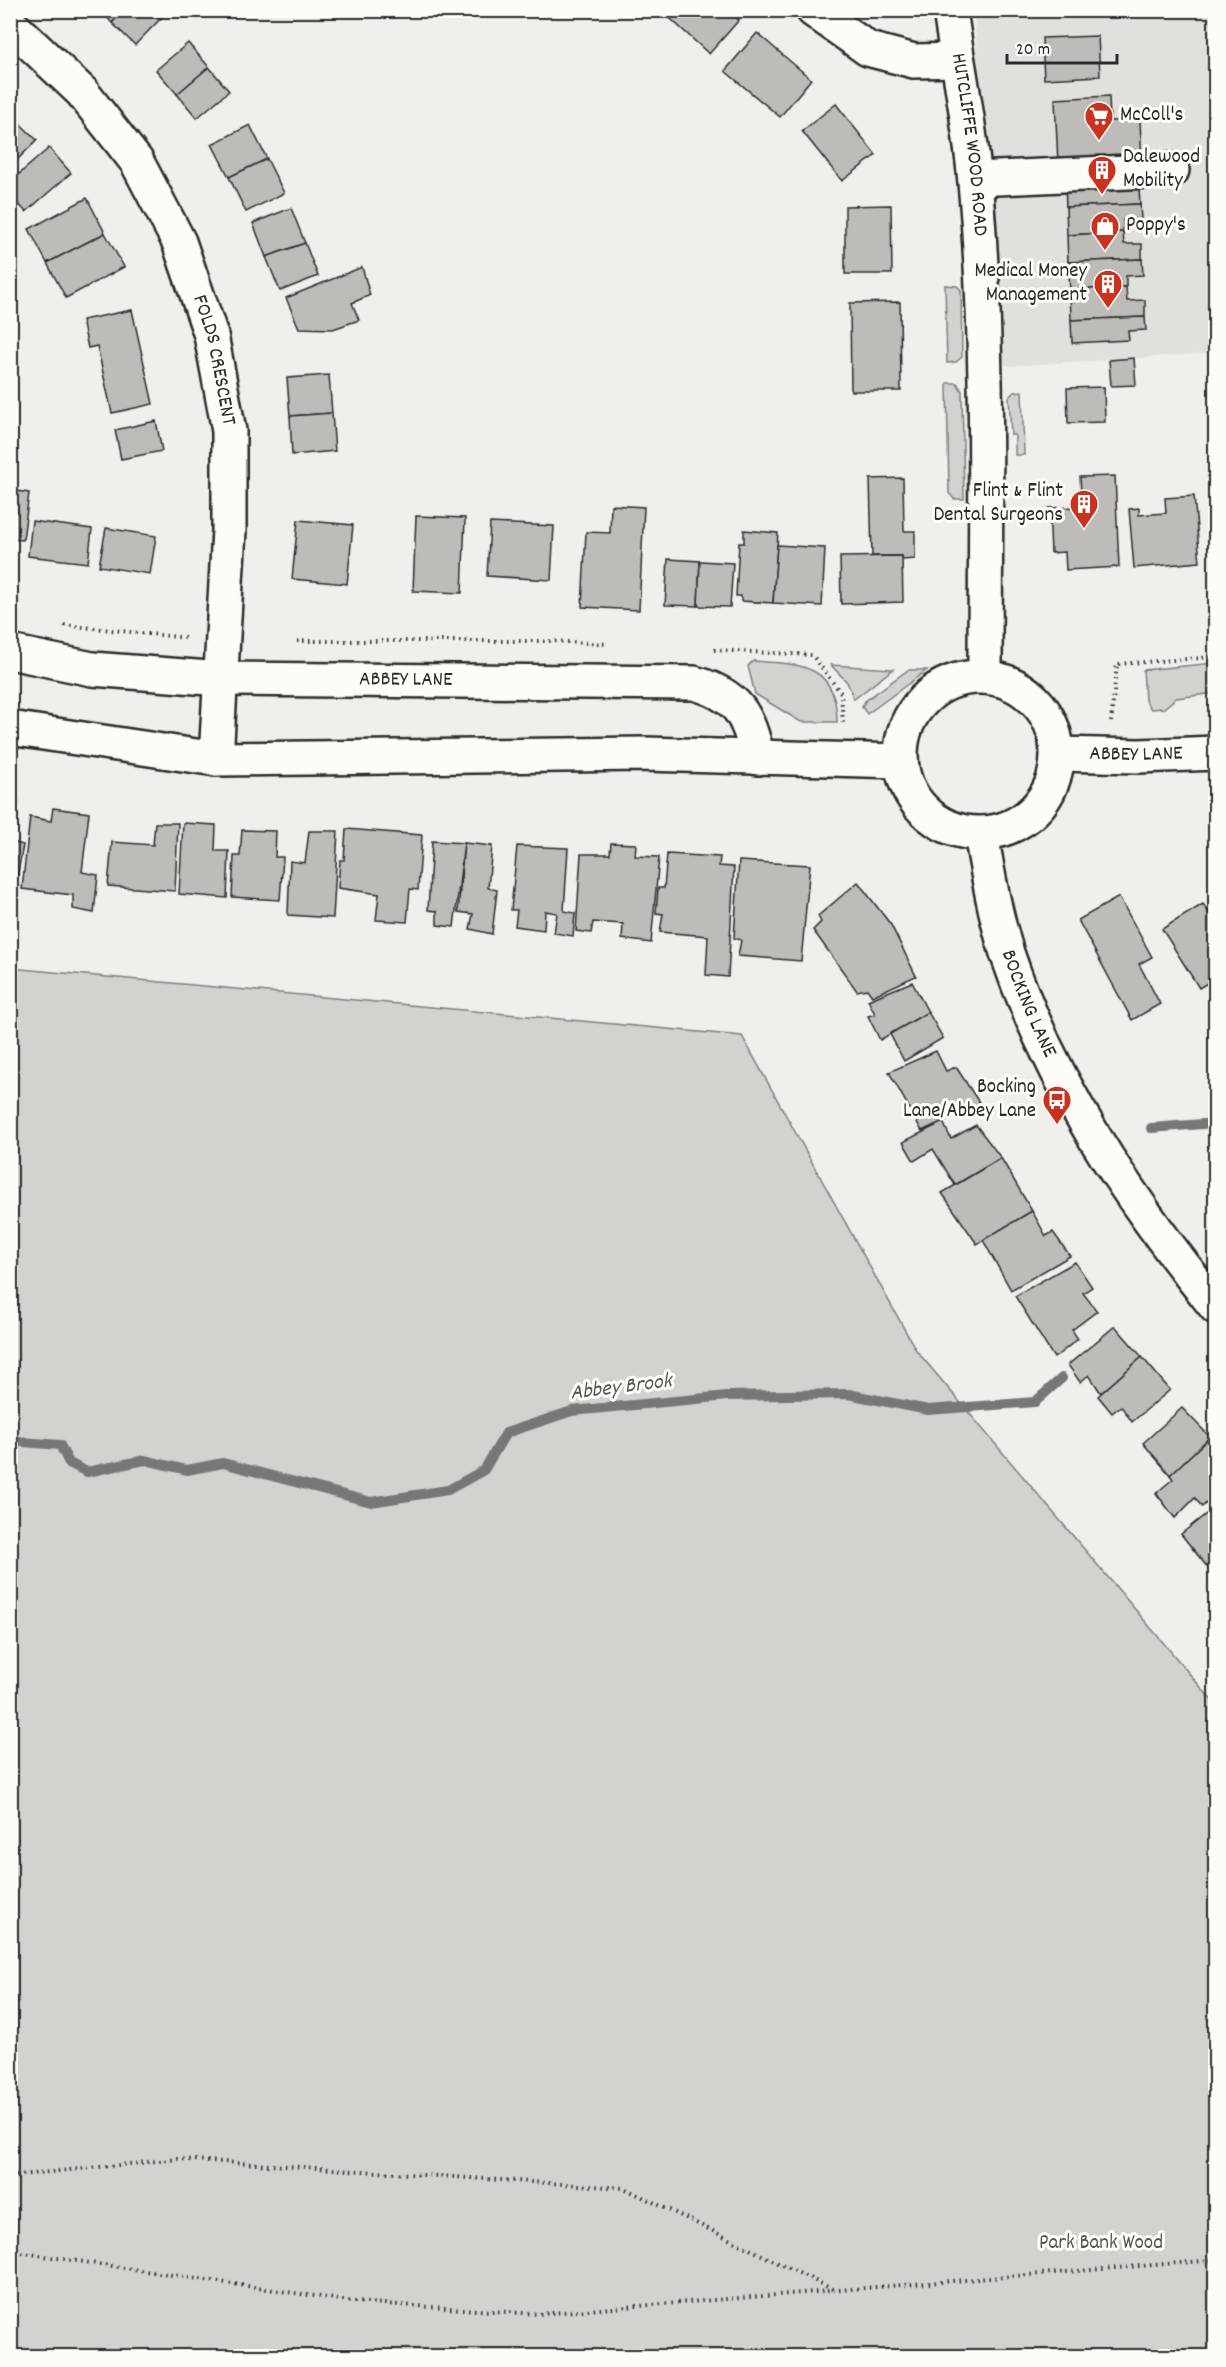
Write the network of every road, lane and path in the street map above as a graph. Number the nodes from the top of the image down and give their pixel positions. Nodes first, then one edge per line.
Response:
1 (813, 10) edge
2 (950, 10) edge
3 (10, 24) edge
4 (957, 60) junction
5 (1172, 170) dead end
6 (975, 179) junction
7 (10, 652) edge
8 (1215, 657) edge
9 (985, 677) junction
10 (222, 679) junction
11 (10, 728) edge
12 (1215, 753) edge
13 (1058, 754) junction
14 (1108, 755) junction
15 (758, 758) junction
16 (216, 759) junction
17 (901, 760) junction
18 (981, 834) junction
19 (1215, 1307) edge
20 (10, 2176) edge
21 (10, 2251) edge
22 (1215, 2260) edge
23 (834, 2290) junction

1 - 4 street
2 - 4 street, HUTCLIFFE WOOD ROAD
3 - 10 street, FOLDS CRESCENT
4 - 6 street, HUTCLIFFE WOOD ROAD
5 - 6 street
6 - 9 street, HUTCLIFFE WOOD ROAD
7 - 10 street, ABBEY LANE
8 - 14 path
9 - 13 street
9 - 17 street
10 - 15 street, ABBEY LANE
10 - 16 street, FOLDS CRESCENT
11 - 16 street
12 - 14 street, ABBEY LANE
13 - 14 street, ABBEY LANE
13 - 18 street
15 - 16 street
15 - 17 street
17 - 18 street
18 - 19 street, BOCKING LANE
20 - 23 path
21 - 23 path
22 - 23 path

